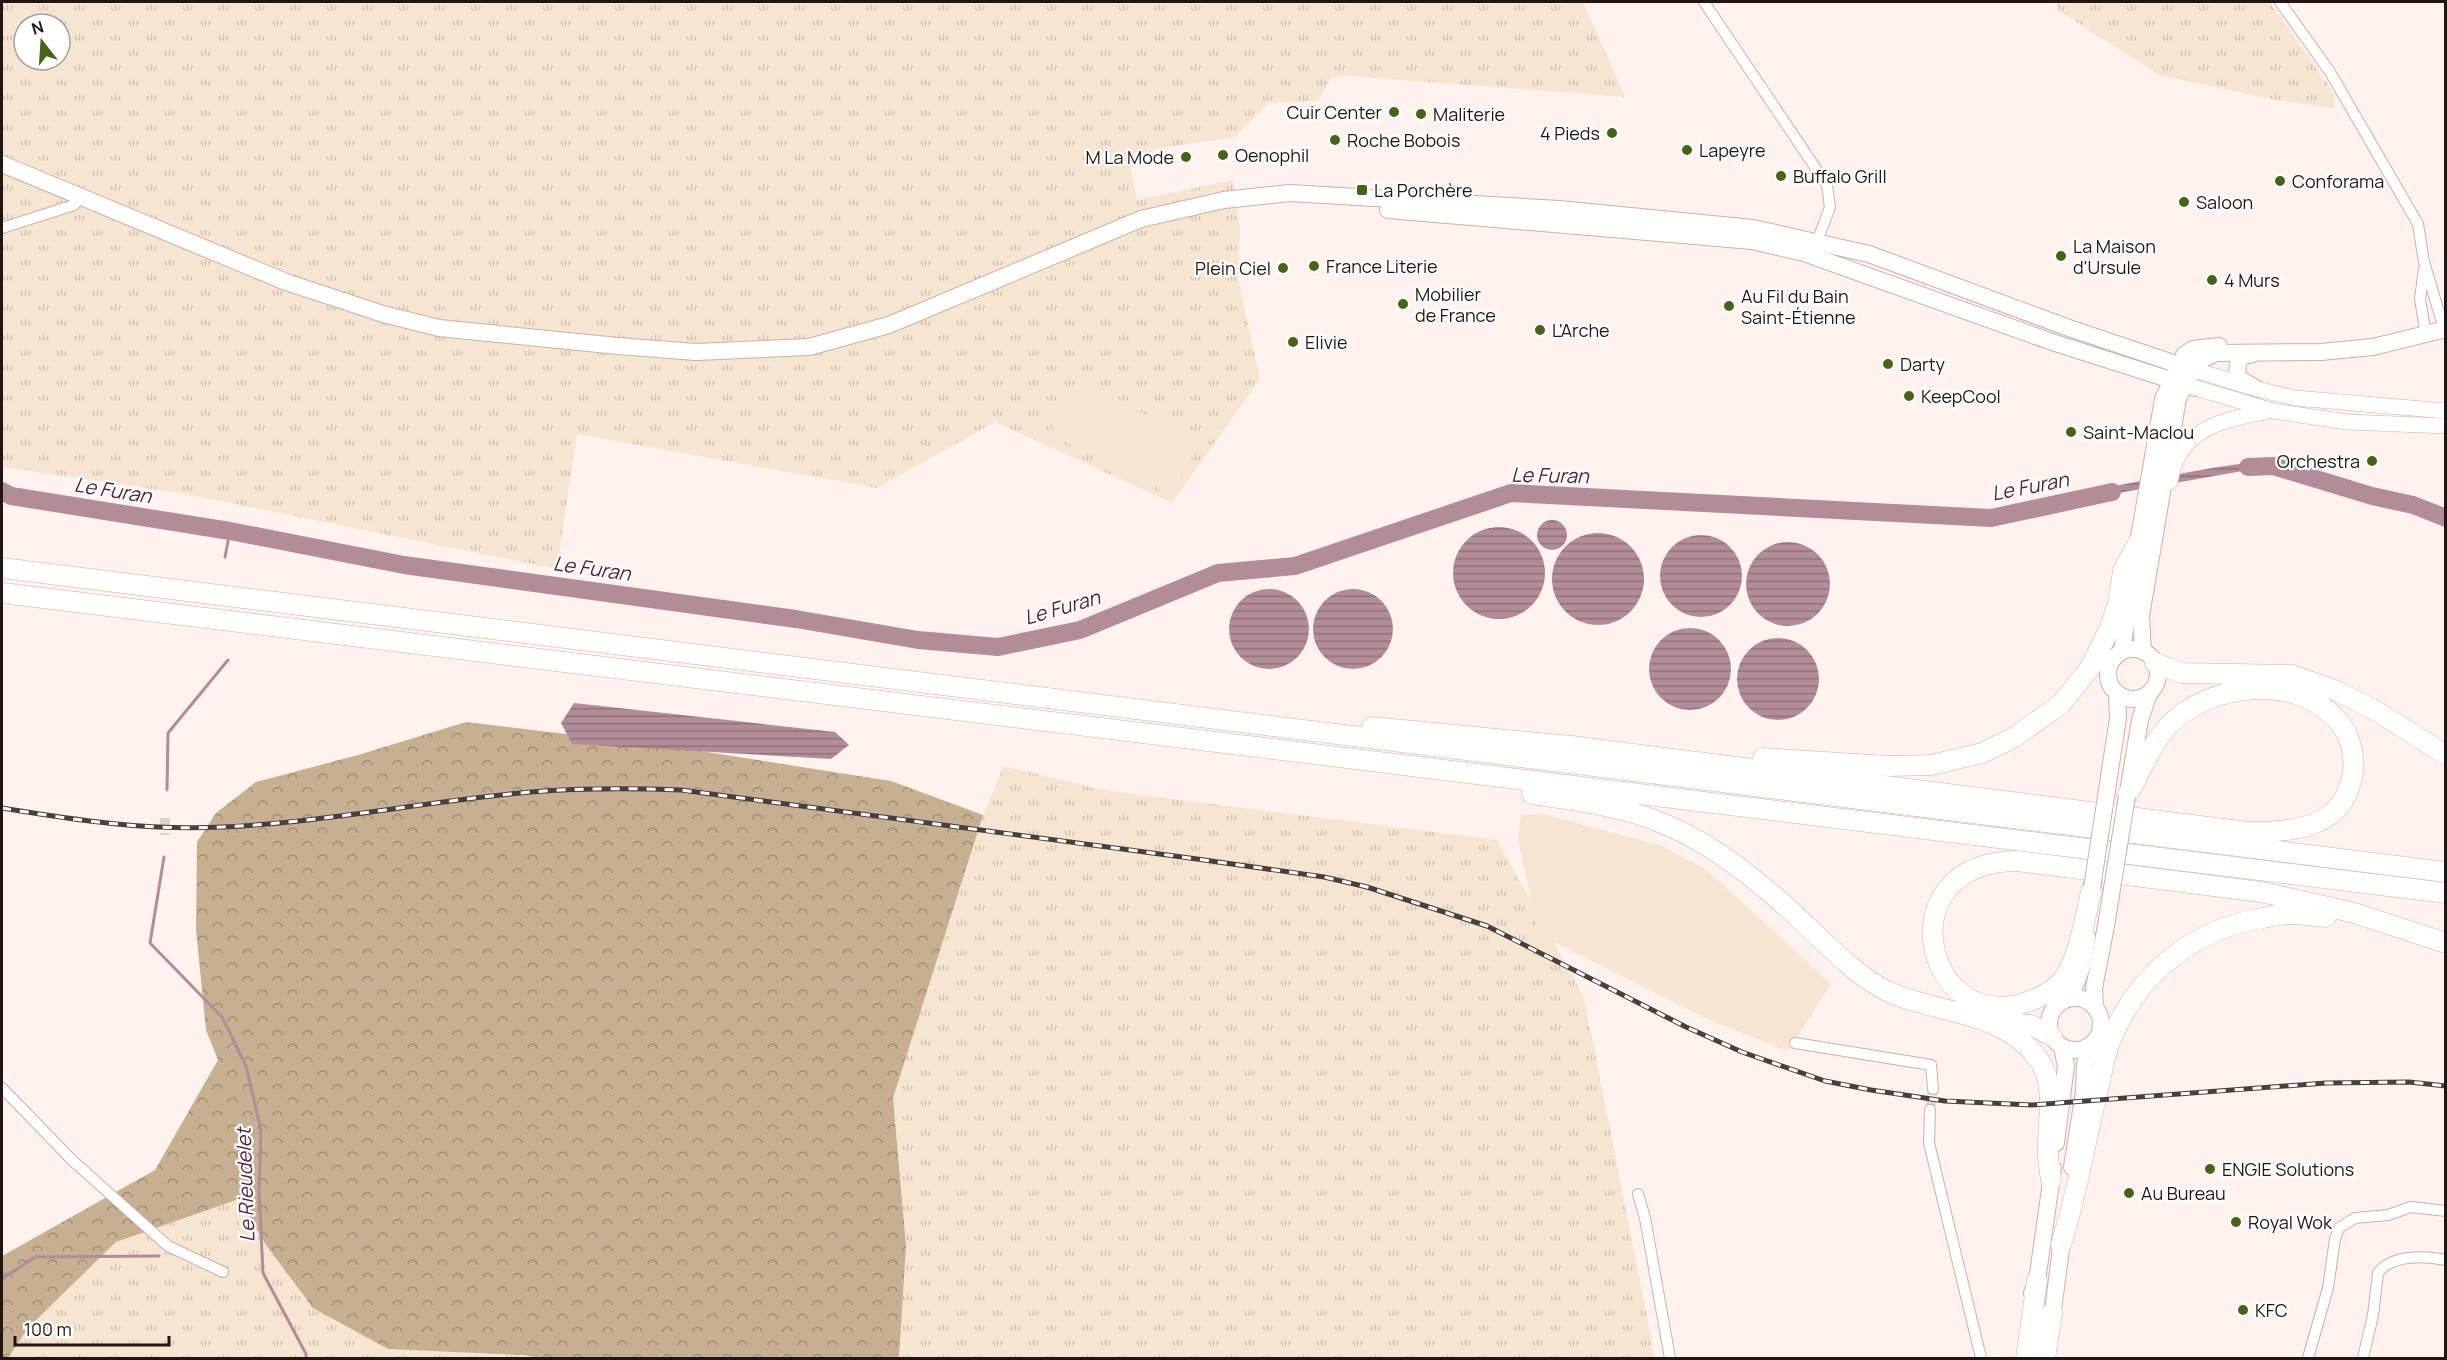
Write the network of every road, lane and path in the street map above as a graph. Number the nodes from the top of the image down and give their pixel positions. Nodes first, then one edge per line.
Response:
1 (1704, 2) edge
2 (2280, 2) edge
3 (2, 164) edge
4 (81, 197) junction
5 (2, 228) edge
6 (1811, 248) junction
7 (2424, 262) junction
8 (1901, 266) junction
9 (1896, 286) junction
10 (2445, 329) edge
11 (2426, 335) junction
12 (2261, 351) junction
13 (2121, 365) junction
14 (2180, 375) junction
15 (2257, 389) junction
16 (2273, 411) junction
17 (2445, 411) edge
18 (2445, 426) edge
19 (2162, 491) junction
20 (2138, 543) junction
21 (2, 568) edge
22 (2, 593) edge
23 (2122, 651) junction
24 (2149, 657) junction
25 (2149, 693) junction
26 (2117, 694) junction
27 (1280, 728) junction
28 (1571, 746) junction
29 (2445, 755) edge
30 (1495, 776) junction
31 (2127, 796) junction
32 (2445, 873) edge
33 (2092, 888) junction
34 (2445, 893) edge
35 (2409, 932) junction
36 (2445, 943) edge
37 (2068, 999) junction
38 (2096, 1007) junction
39 (1993, 1022) junction
40 (2057, 1041) junction
41 (1795, 1043) dead end
42 (2094, 1043) junction
43 (2, 1088) edge
44 (1933, 1089) tunnel mouth
45 (1930, 1110) tunnel mouth
46 (2051, 1180) junction
47 (1638, 1194) dead end
48 (2445, 1211) edge
49 (2061, 1245) junction
50 (2445, 1260) edge
51 (223, 1272) dead end
52 (2037, 1281) junction
53 (2052, 1313) junction
54 (1670, 1359) edge
55 (1982, 1359) edge
56 (2019, 1359) edge
57 (2026, 1359) edge
58 (2045, 1359) edge
59 (2050, 1359) edge
60 (2308, 1359) edge
61 (2363, 1359) edge

1 - 6 street
2 - 7 street
3 - 4 main road
4 - 5 street
4 - 6 main road
6 - 8 main road
6 - 9 main road
7 - 10 street
7 - 11 street
8 - 9 main road
8 - 14 main road
9 - 13 main road
10 - 11 main road
11 - 12 main road
12 - 14 main road
12 - 15 main road
13 - 14 main road
13 - 14 main road
14 - 15 main road
14 - 16 main road
14 - 19 main road
14 - 20 main road
15 - 17 main road
16 - 18 main road
16 - 19 main road
19 - 24 main road
20 - 23 main road
20 - 28 highway
21 - 27 highway
22 - 30 highway
23 - 24 main road
23 - 26 main road
24 - 25 main road
24 - 29 highway
25 - 26 main road
25 - 31 main road
26 - 33 main road, bridge
27 - 28 highway
27 - 32 highway
28 - 31 highway
30 - 34 highway
30 - 39 highway
31 - 38 main road, bridge
33 - 35 highway
33 - 37 main road
35 - 36 highway
35 - 49 highway
37 - 38 main road
37 - 40 main road
38 - 42 main road
39 - 40 highway
39 - 46 highway
40 - 42 main road
40 - 46 main road
41 - 44 street
42 - 49 main road
43 - 51 street
45 - 55 street
46 - 52 main road
47 - 54 street
48 - 60 street
49 - 53 main road
50 - 61 street
52 - 56 main road
52 - 57 highway
53 - 58 highway
53 - 59 main road

